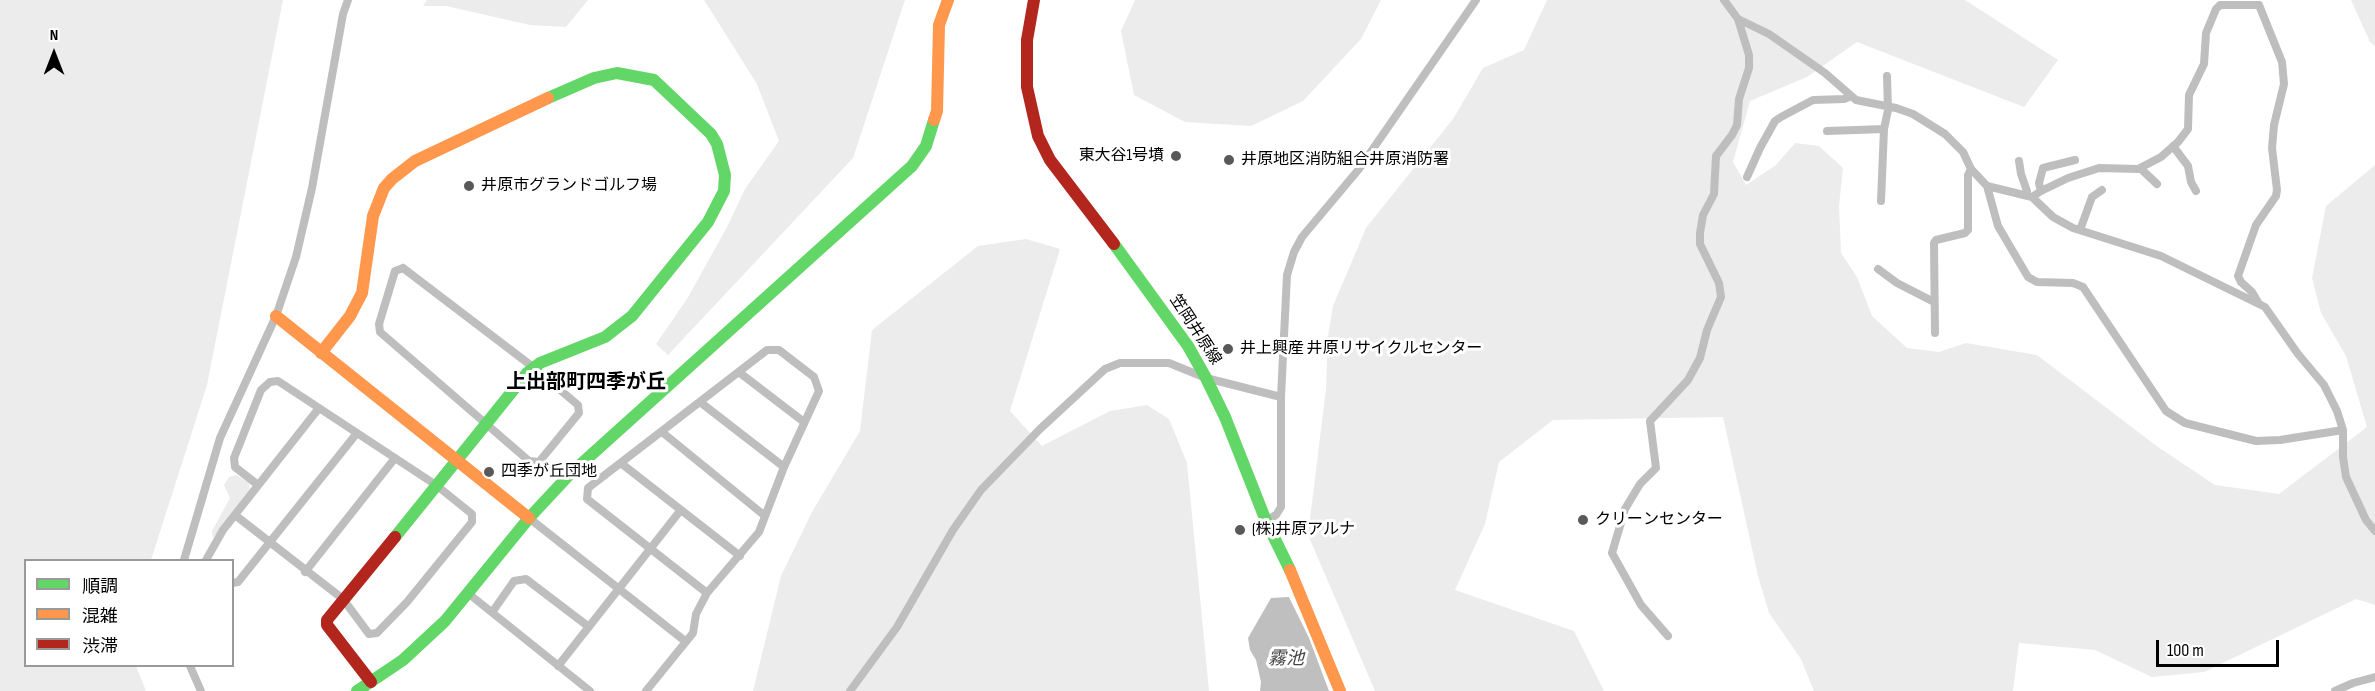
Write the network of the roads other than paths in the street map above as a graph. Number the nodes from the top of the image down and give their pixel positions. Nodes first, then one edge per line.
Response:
1 (348, 0) edge
2 (948, 0) edge
3 (1034, 0) edge
4 (1476, 0) edge
5 (1724, 0) edge
6 (2261, 3) edge
7 (1738, 19) junction
8 (1887, 76) dead end
9 (1851, 96) junction
10 (1887, 106) junction
11 (1884, 129) junction
12 (1827, 131) dead end
13 (2173, 146) junction
14 (2075, 160) dead end
15 (2019, 161) dead end
16 (2140, 168) junction
17 (1971, 169) junction
18 (1747, 177) dead end
19 (2157, 184) dead end
20 (1987, 186) junction
21 (2041, 190) junction
22 (2102, 190) dead end
23 (2196, 191) dead end
24 (2029, 196) junction
25 (1881, 201) dead end
26 (2080, 230) junction
27 (1878, 269) dead end
28 (1934, 302) junction
29 (2258, 302) junction
30 (276, 316) junction
31 (1935, 333) dead end
32 (321, 352) junction
33 (533, 367) junction
34 (740, 373) junction
35 (1206, 378) junction
36 (1281, 397) junction
37 (700, 402) junction
38 (319, 408) junction
39 (804, 422) junction
40 (485, 423) junction
41 (2343, 430) junction
42 (357, 432) junction
43 (662, 432) junction
44 (395, 458) junction
45 (457, 459) junction
46 (622, 464) junction
47 (784, 467) junction
48 (258, 485) junction
49 (436, 485) junction
50 (680, 511) junction
51 (235, 515) junction
52 (765, 516) junction
53 (529, 518) junction
54 (1266, 521) junction
55 (2375, 531) edge
56 (269, 543) junction
57 (651, 548) junction
58 (740, 556) junction
59 (185, 559) edge
60 (207, 559) edge
61 (305, 572) junction
62 (234, 583) edge
63 (619, 589) junction
64 (707, 593) junction
65 (469, 594) junction
66 (343, 599) junction
67 (493, 611) junction
68 (588, 627) junction
69 (1668, 636) dead end
70 (685, 641) junction
71 (558, 666) junction
72 (190, 667) edge
73 (2375, 678) edge
74 (371, 682) junction
75 (201, 691) edge
76 (357, 691) edge
77 (590, 691) edge
78 (646, 691) edge
79 (850, 691) edge
80 (1340, 691) edge
81 (2335, 691) edge

1 - 30 street
2 - 53 street
3 - 35 street, 笠岡井原線
4 - 36 street
5 - 7 street
6 - 13 street
6 - 29 street
7 - 9 street
7 - 69 street
8 - 10 street
9 - 10 street
9 - 18 street
10 - 11 street
10 - 17 street
11 - 12 street
11 - 25 street
13 - 16 street
13 - 23 street
14 - 21 street
15 - 24 street
16 - 19 street
16 - 21 street
17 - 20 street
17 - 28 street
20 - 24 street
20 - 41 street
21 - 24 street
22 - 26 street
24 - 26 street
26 - 29 street
27 - 28 street
28 - 31 street
29 - 41 street
30 - 32 street
30 - 59 street
32 - 33 street
32 - 45 street
33 - 40 street
33 - 40 street
33 - 40 street
34 - 37 street
34 - 39 street
34 - 39 street
35 - 36 street
35 - 54 street, 笠岡井原線
35 - 79 street
36 - 54 street
37 - 43 street
37 - 47 street
38 - 42 street
38 - 48 street
38 - 48 street
39 - 47 street
40 - 45 street
41 - 55 street
42 - 44 street
42 - 56 street
43 - 46 street
43 - 52 street
44 - 49 street
44 - 61 street
45 - 49 street
45 - 53 street
46 - 50 street
46 - 57 street
47 - 52 street
48 - 51 street
49 - 66 street
49 - 66 street
50 - 57 street
50 - 58 street
51 - 56 street
51 - 60 street
52 - 58 street
53 - 63 street
53 - 65 street
54 - 80 street, 笠岡井原線
56 - 61 street
56 - 62 street
57 - 63 street
57 - 64 street
58 - 64 street
61 - 66 street
63 - 68 street
63 - 70 street
64 - 70 street
65 - 67 street
65 - 74 street
66 - 74 street
67 - 68 street
67 - 71 street
68 - 71 street
70 - 78 street
71 - 77 street
72 - 75 street
73 - 81 street
74 - 76 street

